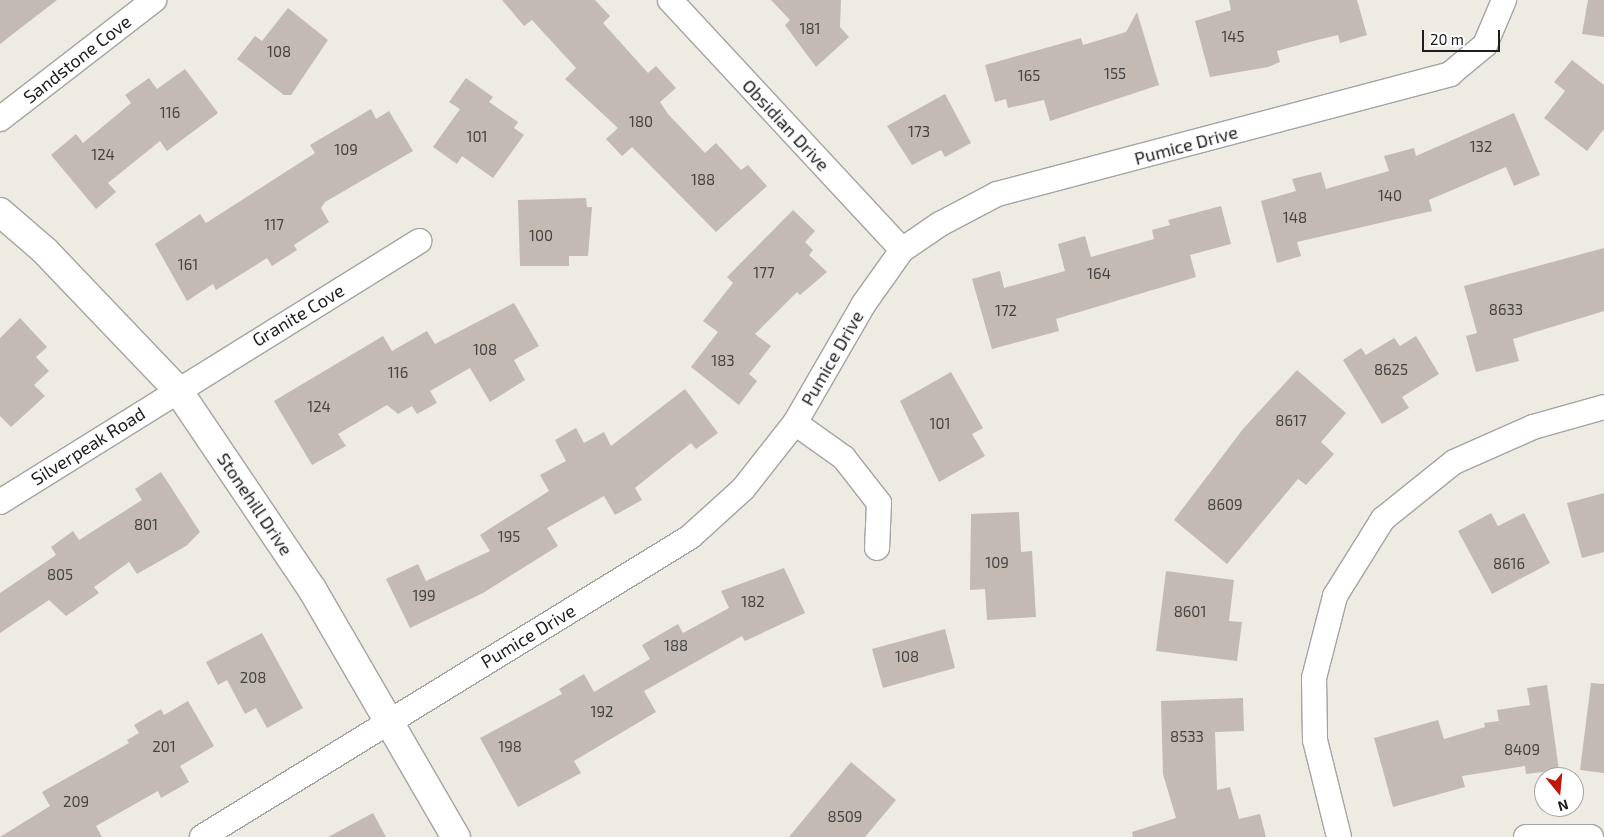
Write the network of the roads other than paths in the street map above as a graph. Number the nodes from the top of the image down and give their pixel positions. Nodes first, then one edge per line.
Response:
1 (154, 0) edge
2 (1504, 0) edge
3 (674, 1) edge
4 (0, 119) edge
5 (0, 212) edge
6 (420, 241) dead end
7 (902, 250) junction
8 (177, 389) junction
9 (1604, 407) edge
10 (795, 423) junction
11 (0, 502) edge
12 (877, 548) dead end
13 (388, 719) junction
14 (202, 837) edge
15 (456, 837) edge
16 (1339, 837) edge
17 (1526, 837) edge
18 (1591, 837) edge

1 - 4 street, Sandstone Cove
2 - 7 street, Pumice Drive
3 - 7 street, Obsidian Drive
5 - 8 street, Stonehill Drive
6 - 8 street, Granite Cove
7 - 10 street, Pumice Drive
8 - 11 street, Silverpeak Road
8 - 13 street, Stonehill Drive
9 - 16 street
10 - 12 street
10 - 13 street, Pumice Drive
13 - 14 street, Pumice Drive
13 - 15 street, Stonehill Drive
17 - 18 street

